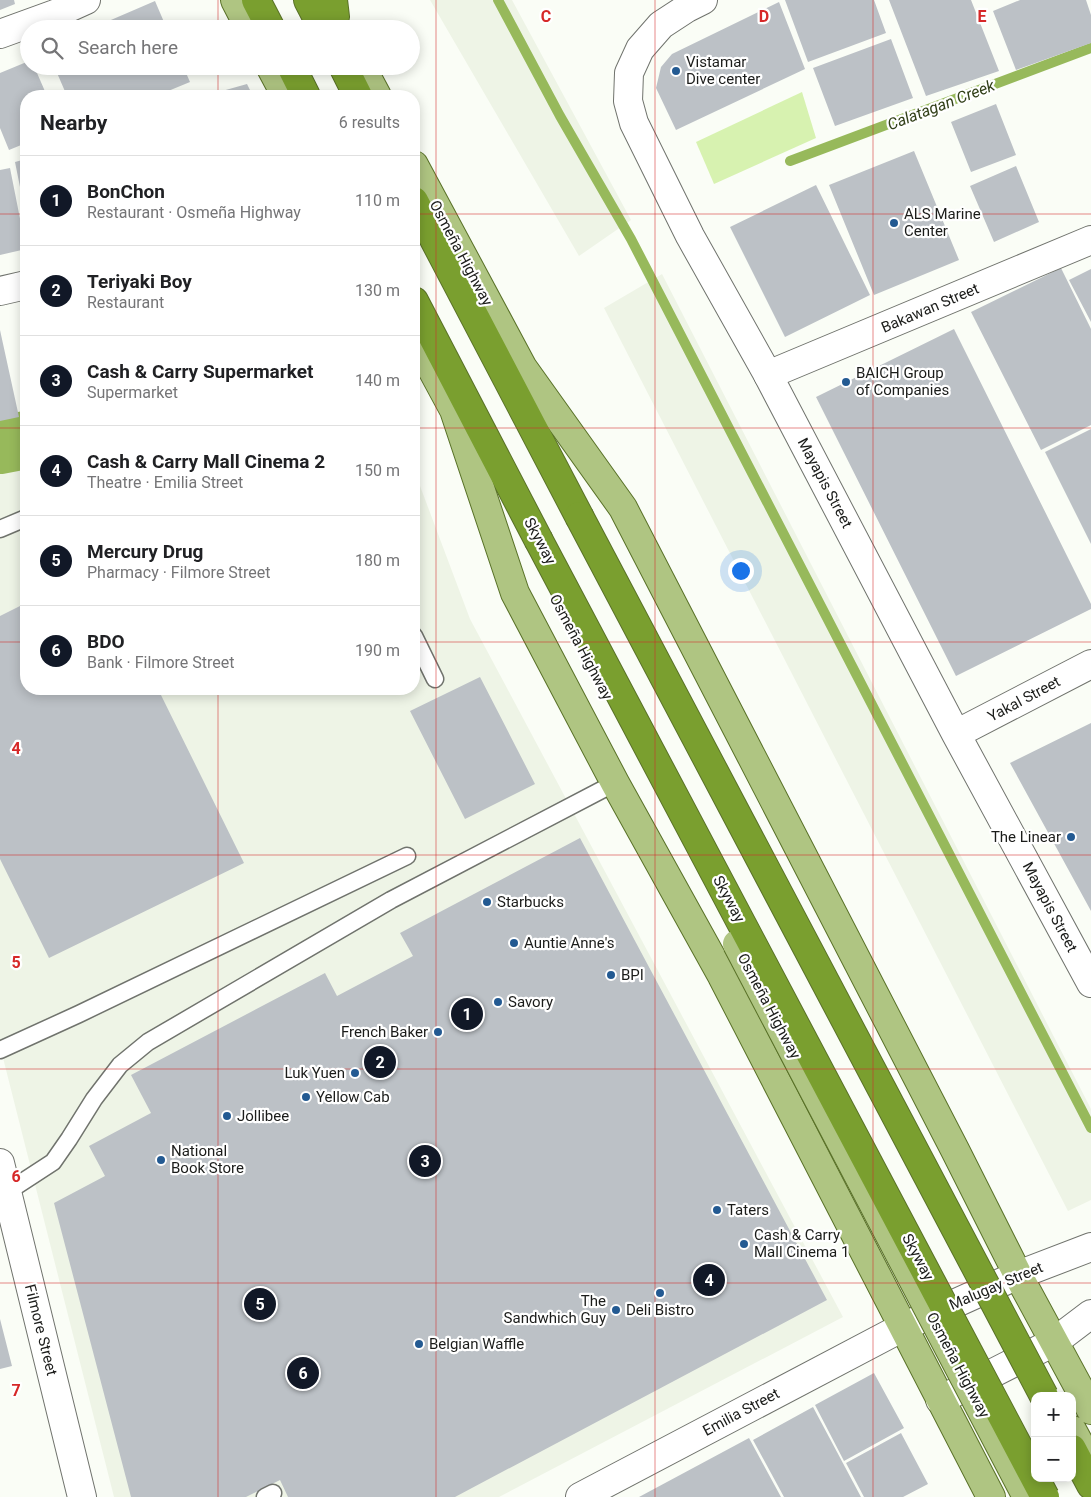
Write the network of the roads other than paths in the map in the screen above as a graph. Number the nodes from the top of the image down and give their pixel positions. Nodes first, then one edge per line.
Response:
1 (86, 0) edge
2 (235, 0) edge
3 (256, 0) edge
4 (308, 0) edge
5 (703, 0) edge
6 (332, 15) edge
7 (38, 20) edge
8 (245, 20) edge
9 (266, 20) edge
10 (20, 27) edge
11 (0, 34) edge
12 (275, 75) edge
13 (296, 75) edge
14 (347, 75) edge
15 (366, 75) edge
16 (283, 90) edge
17 (303, 90) edge
18 (355, 90) edge
19 (374, 90) edge
20 (420, 176) edge
21 (420, 213) edge
22 (1091, 240) edge
23 (20, 286) edge
24 (0, 291) edge
25 (420, 312) edge
26 (420, 347) edge
27 (523, 368) junction
28 (768, 375) junction
29 (454, 410) junction
30 (20, 521) edge
31 (0, 529) edge
32 (420, 648) edge
33 (1091, 664) edge
34 (435, 679) dead end
35 (956, 734) junction
36 (615, 783) junction
37 (407, 856) dead end
38 (1091, 983) edge
39 (0, 1050) edge
40 (0, 1163) edge
41 (4, 1193) edge
42 (1091, 1247) edge
43 (1018, 1275) junction
44 (1091, 1314) edge
45 (903, 1327) junction
46 (1054, 1342) junction
47 (1042, 1392) edge
48 (1052, 1392) edge
49 (940, 1400) junction
50 (1091, 1410) edge
51 (1076, 1437) edge
52 (1076, 1457) edge
53 (1091, 1465) edge
54 (1091, 1485) edge
55 (82, 1497) edge
56 (580, 1497) edge
57 (991, 1497) edge
58 (1027, 1497) edge
59 (1045, 1497) edge

1 - 7 street
2 - 8 main road
3 - 9 highway
4 - 6 highway
5 - 28 street, Mayapis Street
10 - 11 street
12 - 16 main road
13 - 17 highway
14 - 18 highway
15 - 19 main road
20 - 27 main road, Osmeña Highway
21 - 47 highway, bridge
22 - 28 street, Bakawan Street
23 - 24 street
25 - 59 highway, Skyway, bridge
26 - 29 main road, Osmeña Highway
27 - 43 main road, Osmeña Highway
27 - 48 main road, Osmeña Highway
28 - 35 street, Mayapis Street
29 - 36 main road, Osmeña Highway
29 - 58 main road, Osmeña Highway, bridge
30 - 31 lane
32 - 34 lane
33 - 35 street, Yakal Street
35 - 38 street, Mayapis Street
36 - 41 lane
36 - 45 main road, Osmeña Highway
37 - 39 lane
40 - 41 street, Filmore Street
41 - 55 street, Filmore Street
42 - 43 street, Malugay Street
43 - 45 street, Malugay Street
43 - 46 main road, Osmeña Highway
44 - 46 street
45 - 49 main road, Osmeña Highway
45 - 56 street, Emilia Street
46 - 49 street
46 - 50 main road, Osmeña Highway
49 - 57 main road, Osmeña Highway
51 - 53 main road
52 - 54 highway

